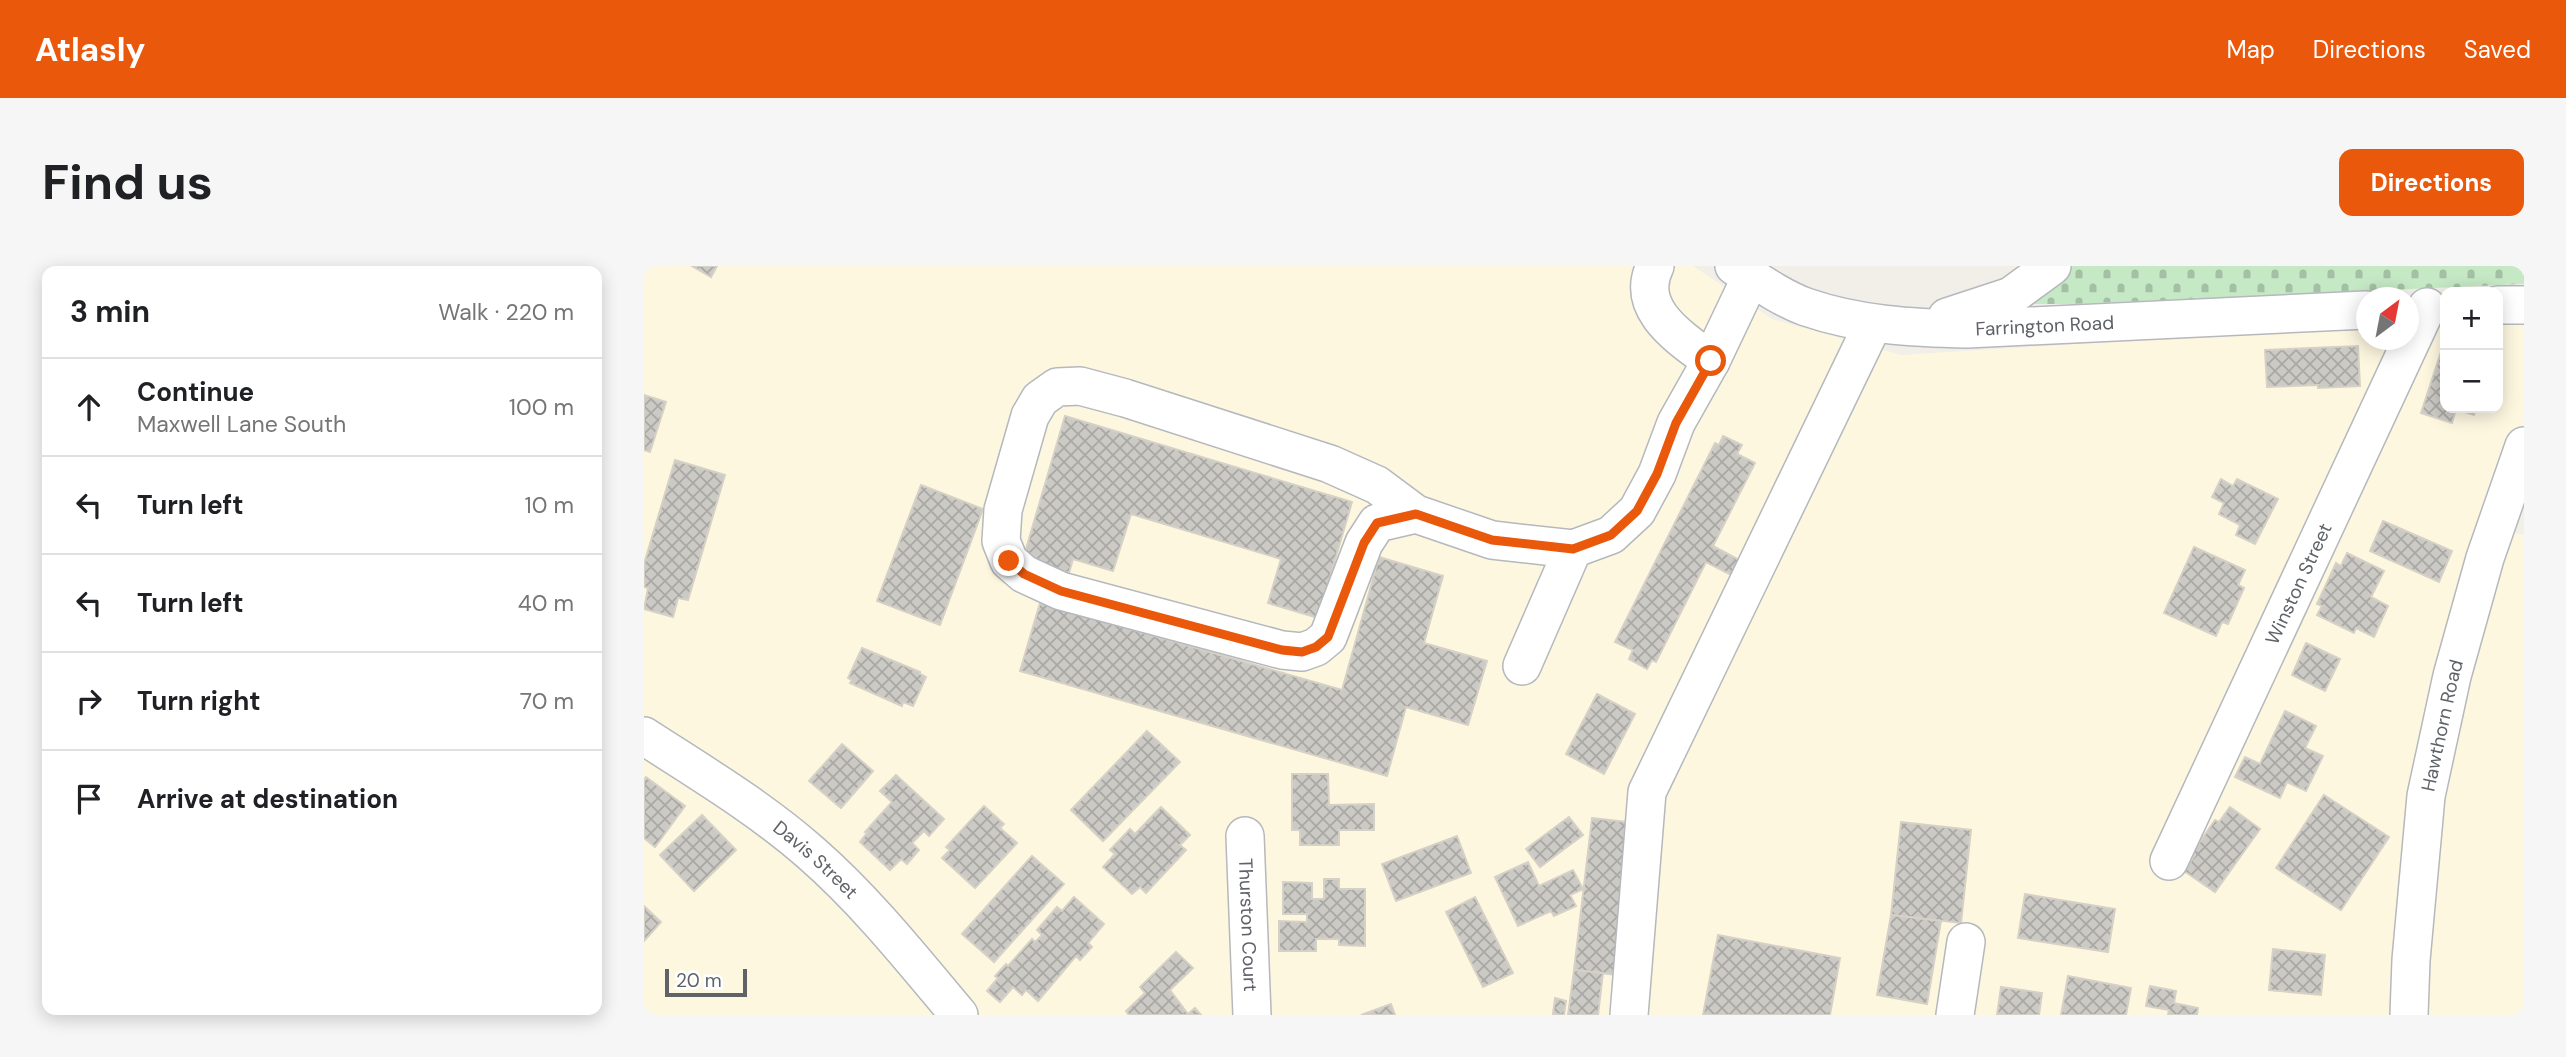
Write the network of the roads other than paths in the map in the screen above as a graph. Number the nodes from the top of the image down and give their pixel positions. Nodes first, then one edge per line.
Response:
1 (1655, 266) edge
2 (2052, 266) edge
3 (1743, 272) edge
4 (2503, 305) edge
5 (2524, 305) edge
6 (2427, 307) edge
7 (2356, 311) edge
8 (1873, 324) junction
9 (1914, 328) junction
10 (1711, 361) junction
11 (2524, 446) edge
12 (1416, 514) junction
13 (1573, 549) junction
14 (1521, 666) dead end
15 (644, 736) edge
16 (1245, 836) dead end
17 (2169, 861) dead end
18 (1966, 942) dead end
19 (959, 1015) edge
20 (1252, 1015) edge
21 (1629, 1015) edge
22 (1955, 1015) edge
23 (2409, 1015) edge

1 - 10 street
2 - 9 street
3 - 8 street, Farrington Road
3 - 10 street
4 - 5 street
6 - 17 street, Winston Street
7 - 9 street, Farrington Road
8 - 9 street, Farrington Road
8 - 21 street
10 - 13 street
11 - 23 street, Hawthorn Road
12 - 12 street
12 - 13 street
13 - 14 street
15 - 19 street, Davis Street
16 - 20 street, Thurston Court
18 - 22 street

